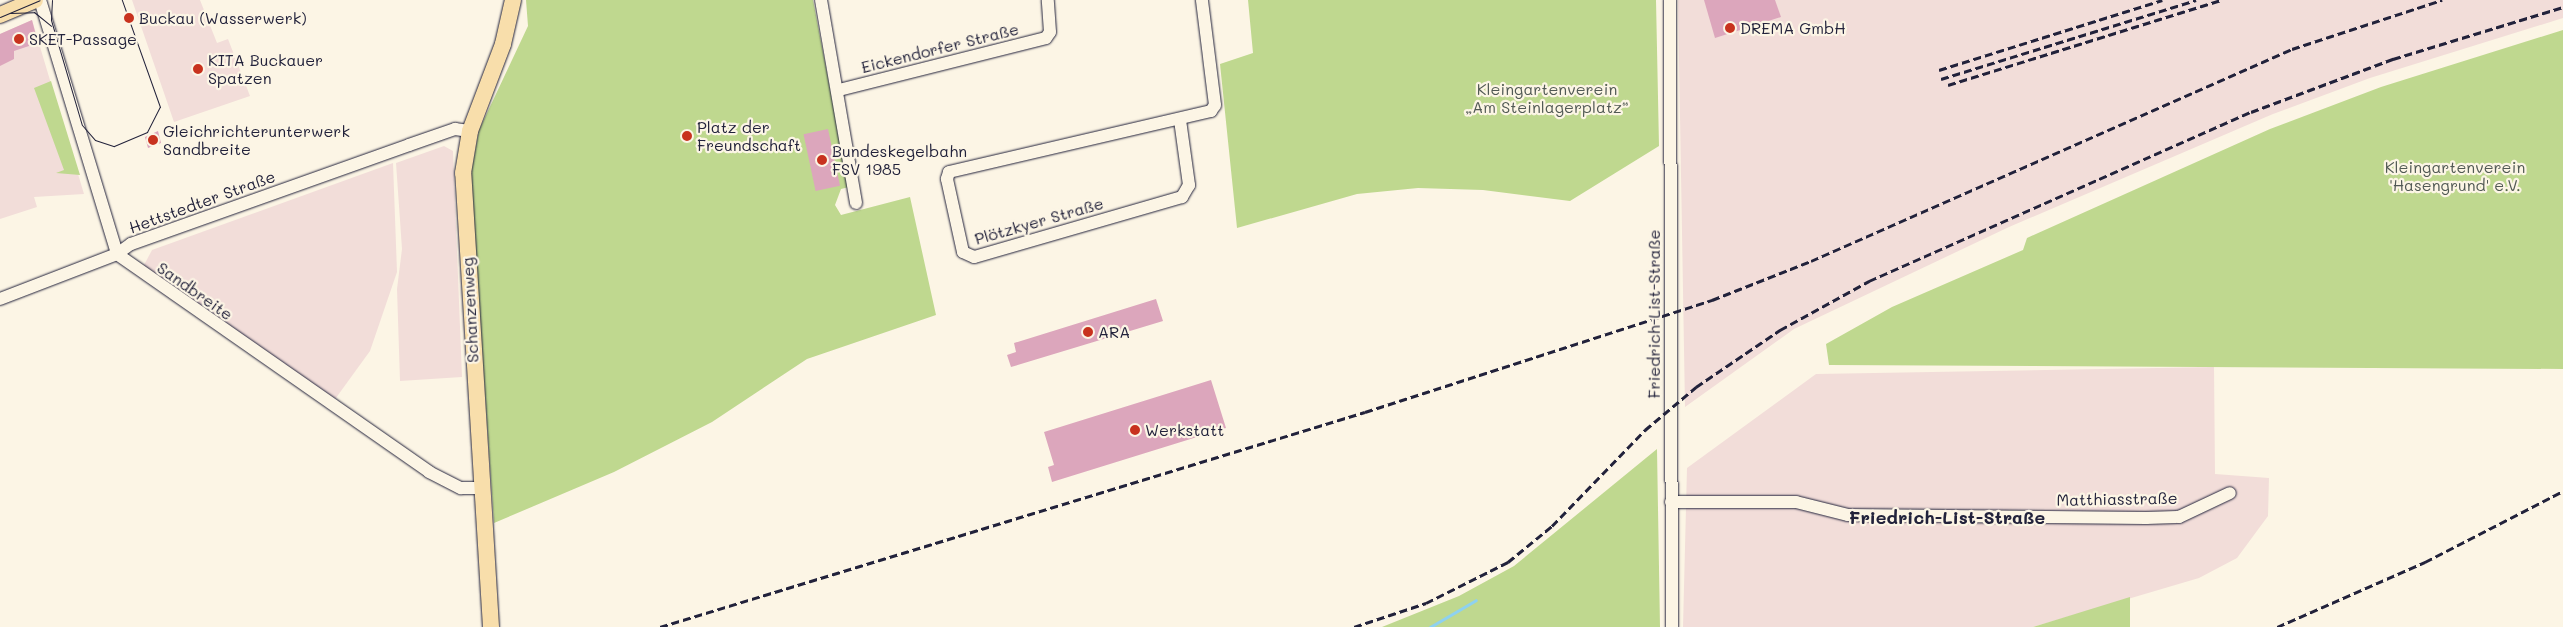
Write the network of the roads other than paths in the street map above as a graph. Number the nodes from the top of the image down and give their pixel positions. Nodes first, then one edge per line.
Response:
1 (35, 0) edge
2 (40, 0) edge
3 (513, 0) edge
4 (821, 0) edge
5 (1048, 0) edge
6 (1202, 0) edge
7 (1670, 0) edge
8 (0, 15) edge
9 (839, 90) junction
10 (1180, 120) junction
11 (470, 131) junction
12 (856, 203) dead end
13 (117, 254) junction
14 (0, 299) edge
15 (481, 488) junction
16 (2230, 493) dead end
17 (1671, 502) junction
18 (491, 627) edge
19 (1672, 627) edge

1 - 8 main road
2 - 13 street
3 - 11 main road, Schanzenweg
4 - 9 street
5 - 9 street, Eickendorfer Straße
6 - 10 street, Plötzkyer Straße
7 - 17 street, Friedrich-List-Straße
9 - 12 street
10 - 10 street, Plötzkyer Straße
11 - 13 street, Hettstedter Straße
11 - 15 main road, Schanzenweg
13 - 14 street, Hettstedter Straße
13 - 15 street, Sandbreite
15 - 18 main road, Schanzenweg
16 - 17 street, Matthiasstraße
17 - 19 street, Friedrich-List-Straße

